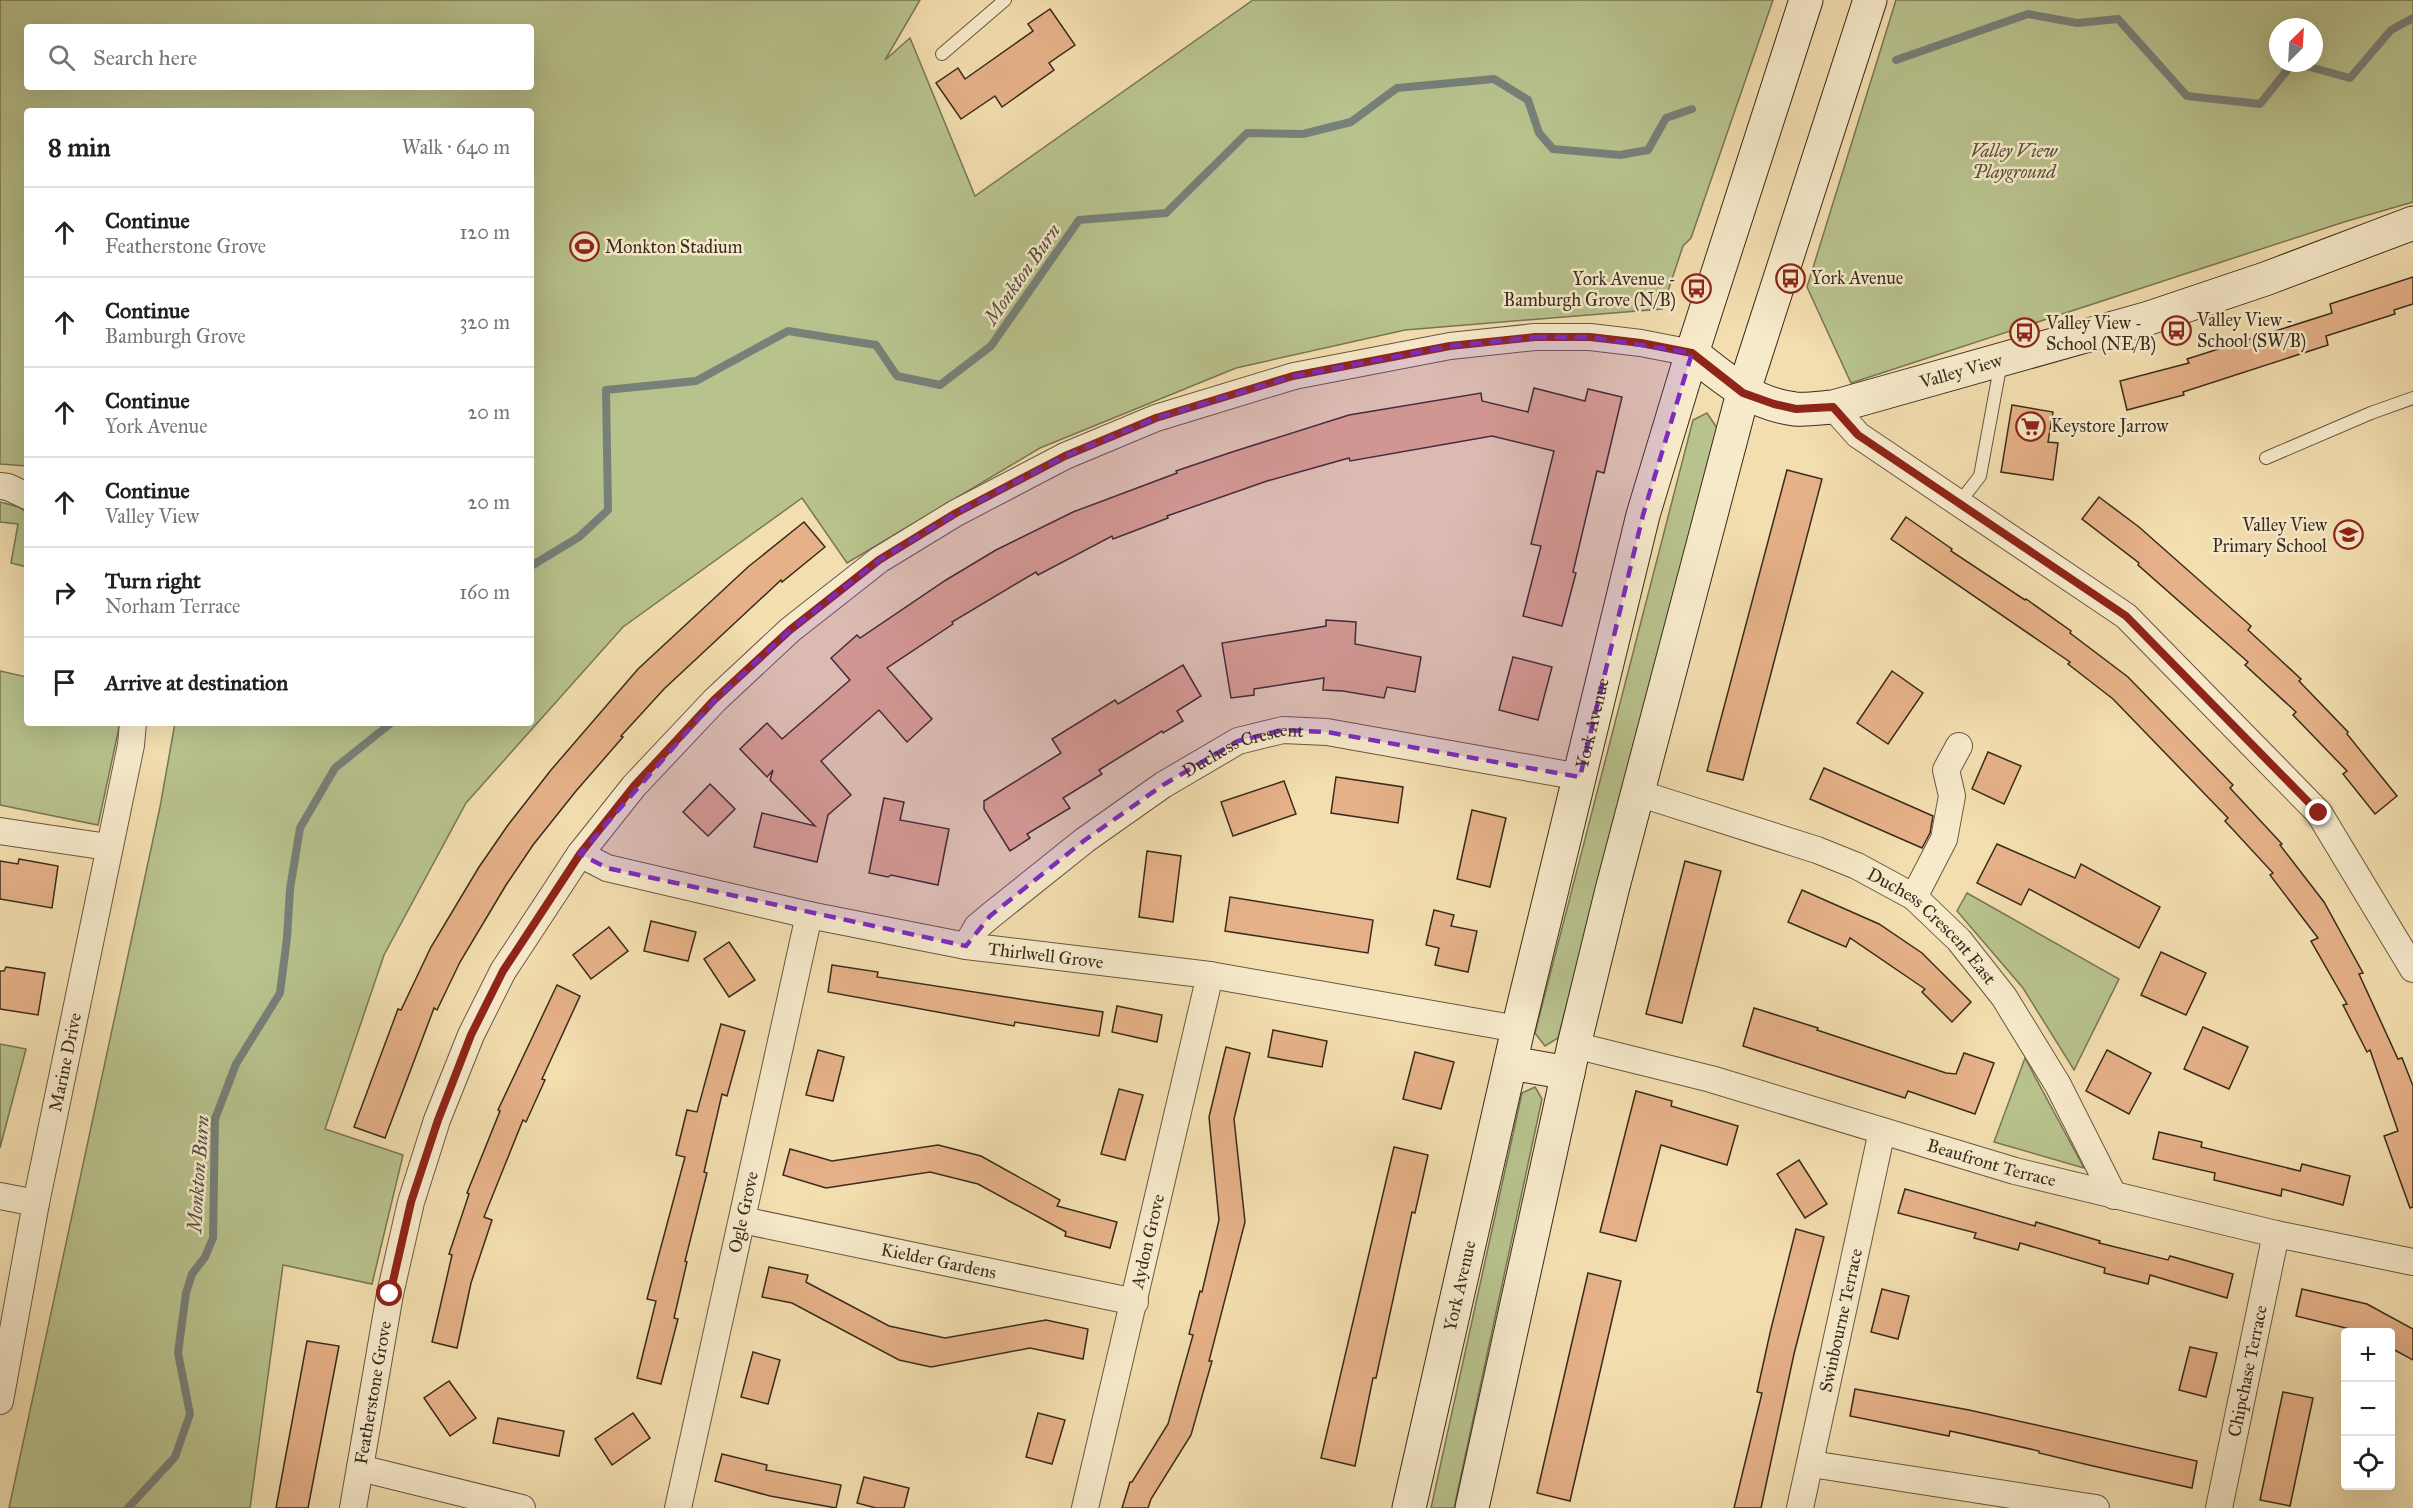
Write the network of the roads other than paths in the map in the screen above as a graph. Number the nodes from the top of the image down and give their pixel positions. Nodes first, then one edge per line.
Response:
1 (1005, 0) edge
2 (1806, 0) edge
3 (1870, 0) edge
4 (942, 54) dead end
5 (2413, 223) edge
6 (1692, 353) junction
7 (2001, 361) junction
8 (1743, 393) junction
9 (2413, 398) edge
10 (1833, 407) junction
11 (2266, 458) dead end
12 (0, 486) edge
13 (24, 495) edge
14 (1959, 503) junction
15 (133, 726) edge
16 (1959, 746) dead end
17 (1580, 777) junction
18 (1638, 793) junction
19 (0, 831) edge
20 (108, 848) junction
21 (580, 854) junction
22 (1914, 897) junction
23 (809, 915) junction
24 (966, 946) junction
25 (2413, 969) edge
26 (1210, 975) junction
27 (1518, 1029) junction
28 (1571, 1059) junction
29 (1511, 1063) junction
30 (1882, 1131) junction
31 (0, 1196) edge
32 (2114, 1196) junction
33 (36, 1203) junction
34 (742, 1220) junction
35 (2276, 1234) junction
36 (2413, 1262) edge
37 (1135, 1302) junction
38 (0, 1401) edge
39 (1811, 1464) junction
40 (360, 1468) junction
41 (353, 1508) edge
42 (522, 1508) edge
43 (678, 1508) edge
44 (1085, 1508) edge
45 (1409, 1508) edge
46 (1472, 1508) edge
47 (1800, 1508) edge
48 (2096, 1508) edge
49 (2219, 1508) edge

1 - 4 lane
2 - 6 main road, York Avenue
3 - 8 main road
5 - 7 main road, Valley View
6 - 8 main road
6 - 17 main road, York Avenue
6 - 21 street, Featherstone Grove
7 - 10 main road, Valley View
7 - 14 lane
8 - 10 main road, Valley View
8 - 18 main road
9 - 11 lane
10 - 14 street
12 - 13 street
14 - 25 street
15 - 20 street, Marine Drive
16 - 22 street
17 - 24 street, Duchess Crescent
17 - 27 main road, York Avenue
18 - 22 street, Duchess Crescent East
18 - 28 main road
19 - 20 street
20 - 33 street, Marine Drive
21 - 23 street, Thirlwell Grove
21 - 40 street, Featherstone Grove
22 - 32 street, Duchess Crescent East
23 - 24 street, Thirlwell Grove
23 - 34 street, Ogle Grove
24 - 26 street, Thirlwell Grove
26 - 27 street, Thirlwell Grove
26 - 37 street, Aydon Grove
27 - 29 main road, York Avenue
28 - 29 main road
28 - 30 street, Beaufront Terrace
28 - 46 main road
29 - 45 main road, York Avenue
30 - 32 street, Beaufront Terrace
30 - 39 street, Swinbourne Terrace
31 - 33 street
32 - 35 street, Beaufront Terrace
33 - 38 street, Marine Drive
34 - 37 street, Kielder Gardens
34 - 43 street, Ogle Grove
35 - 36 street, Beaufront Terrace
35 - 49 street, Chipchase Terrace
37 - 44 street, Aydon Grove
39 - 47 street, Swinbourne Terrace
39 - 48 street
40 - 41 street, Featherstone Grove
40 - 42 street

